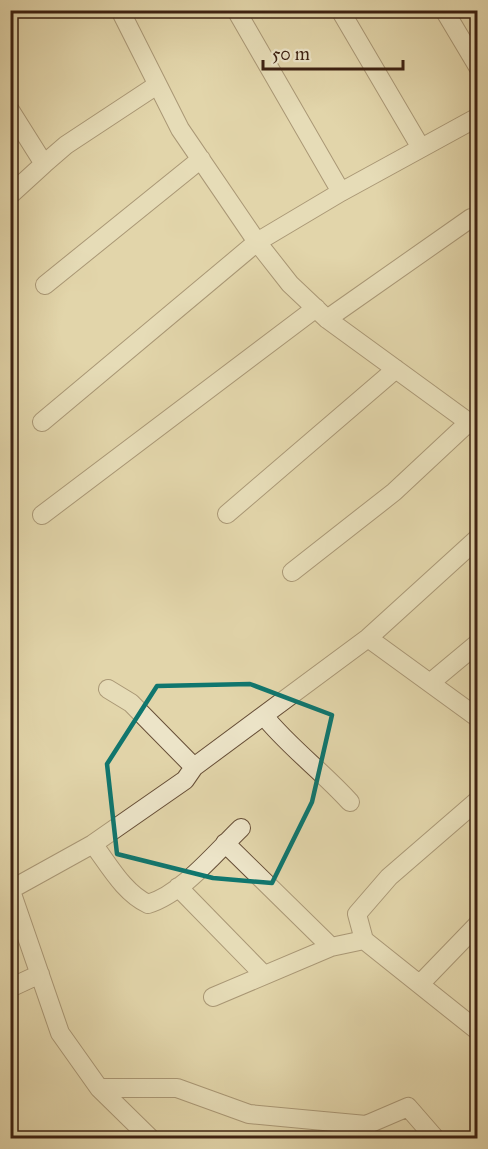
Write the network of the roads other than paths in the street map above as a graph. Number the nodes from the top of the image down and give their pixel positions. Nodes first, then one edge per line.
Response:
1 (120, 10) edge
2 (236, 10) edge
3 (340, 10) edge
4 (444, 10) edge
5 (477, 67) edge
6 (158, 85) junction
7 (10, 110) edge
8 (477, 117) edge
9 (421, 148) junction
10 (201, 159) junction
11 (44, 164) junction
12 (341, 192) junction
13 (10, 195) edge
14 (471, 218) dead end
15 (257, 242) junction
16 (45, 285) dead end
17 (321, 313) junction
18 (396, 369) junction
19 (42, 422) dead end
20 (473, 425) edge
21 (227, 514) dead end
22 (42, 515) dead end
23 (477, 538) edge
24 (292, 572) dead end
25 (368, 638) junction
26 (477, 643) edge
27 (430, 683) junction
28 (108, 689) dead end
29 (264, 716) junction
30 (477, 718) edge
31 (194, 767) junction
32 (477, 800) edge
33 (350, 802) dead end
34 (242, 828) dead end
35 (225, 843) junction
36 (93, 844) junction
37 (178, 887) junction
38 (11, 890) edge
39 (477, 924) edge
40 (364, 940) junction
41 (331, 947) junction
42 (40, 974) junction
43 (264, 975) junction
44 (420, 984) junction
45 (10, 988) edge
46 (213, 997) dead end
47 (477, 1030) edge
48 (99, 1088) junction
49 (150, 1138) edge
50 (435, 1138) edge

1 - 6 street
2 - 12 street
3 - 9 street
4 - 5 street
6 - 10 street
6 - 11 street
7 - 11 street
8 - 9 street
9 - 12 street
10 - 15 street
10 - 16 street
11 - 13 street
12 - 15 street
14 - 17 street
15 - 17 street
15 - 19 street
17 - 18 street
17 - 22 street
18 - 20 street
18 - 21 street
20 - 24 street
23 - 25 street
25 - 27 street
25 - 29 street
26 - 27 street
27 - 30 street
28 - 31 street
29 - 31 street
29 - 33 street
31 - 36 street
32 - 40 street
34 - 35 street
35 - 37 street
35 - 41 street
36 - 37 street
36 - 38 street
37 - 43 street
38 - 42 street
39 - 44 street
40 - 41 street
40 - 44 street
41 - 43 street
42 - 45 street
42 - 48 street
43 - 46 street
44 - 47 street
48 - 49 street
48 - 50 street

